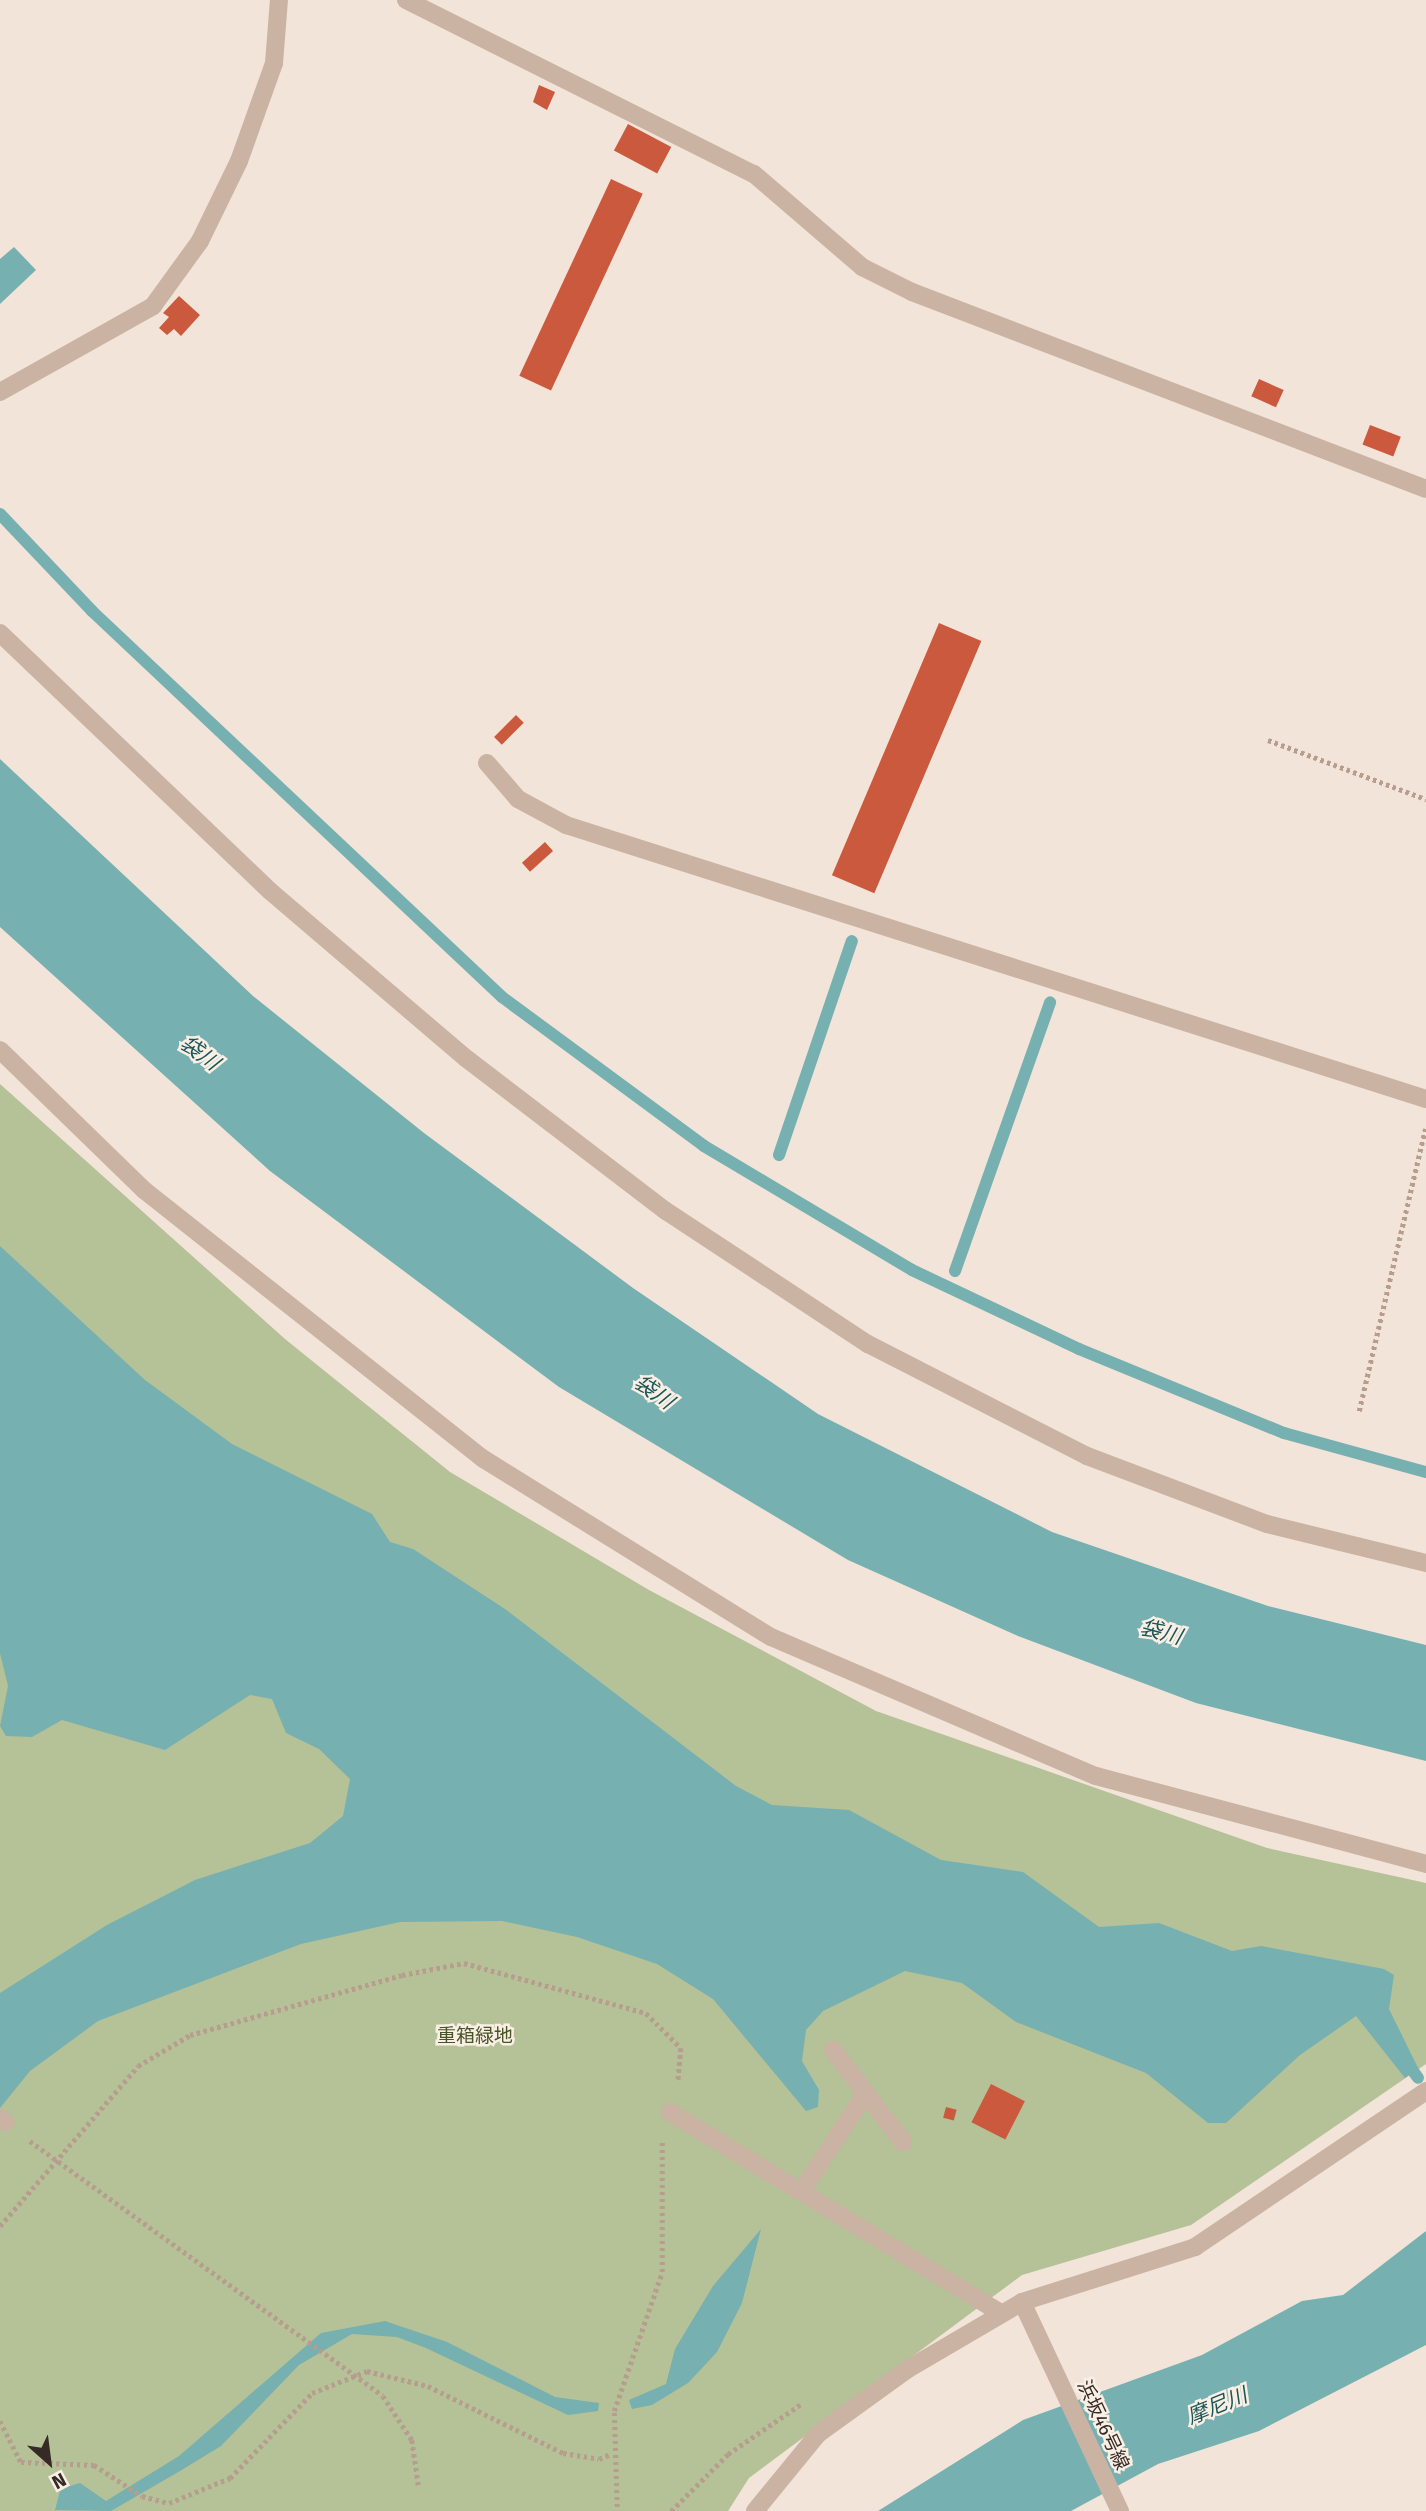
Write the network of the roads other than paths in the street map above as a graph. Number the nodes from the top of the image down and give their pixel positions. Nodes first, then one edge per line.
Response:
1 (279, 0) edge
2 (406, 0) edge
3 (0, 392) edge
4 (1426, 489) edge
5 (0, 633) edge
6 (486, 763) dead end
7 (0, 1050) edge
8 (1426, 1099) edge
9 (1426, 1563) edge
10 (1426, 1864) edge
11 (834, 2050) dead end
12 (1426, 2091) edge
13 (866, 2093) junction
14 (670, 2112) road end
15 (903, 2142) dead end
16 (803, 2189) junction
17 (1022, 2302) junction
18 (1001, 2314) junction
19 (755, 2511) edge
20 (1120, 2511) edge

1 - 3 street
2 - 4 street
5 - 9 street
6 - 8 street
7 - 10 street
11 - 13 street
12 - 17 street
13 - 15 street
13 - 16 street
14 - 16 street
16 - 18 street
17 - 18 street
17 - 20 street, 浜坂46号線
18 - 19 street

